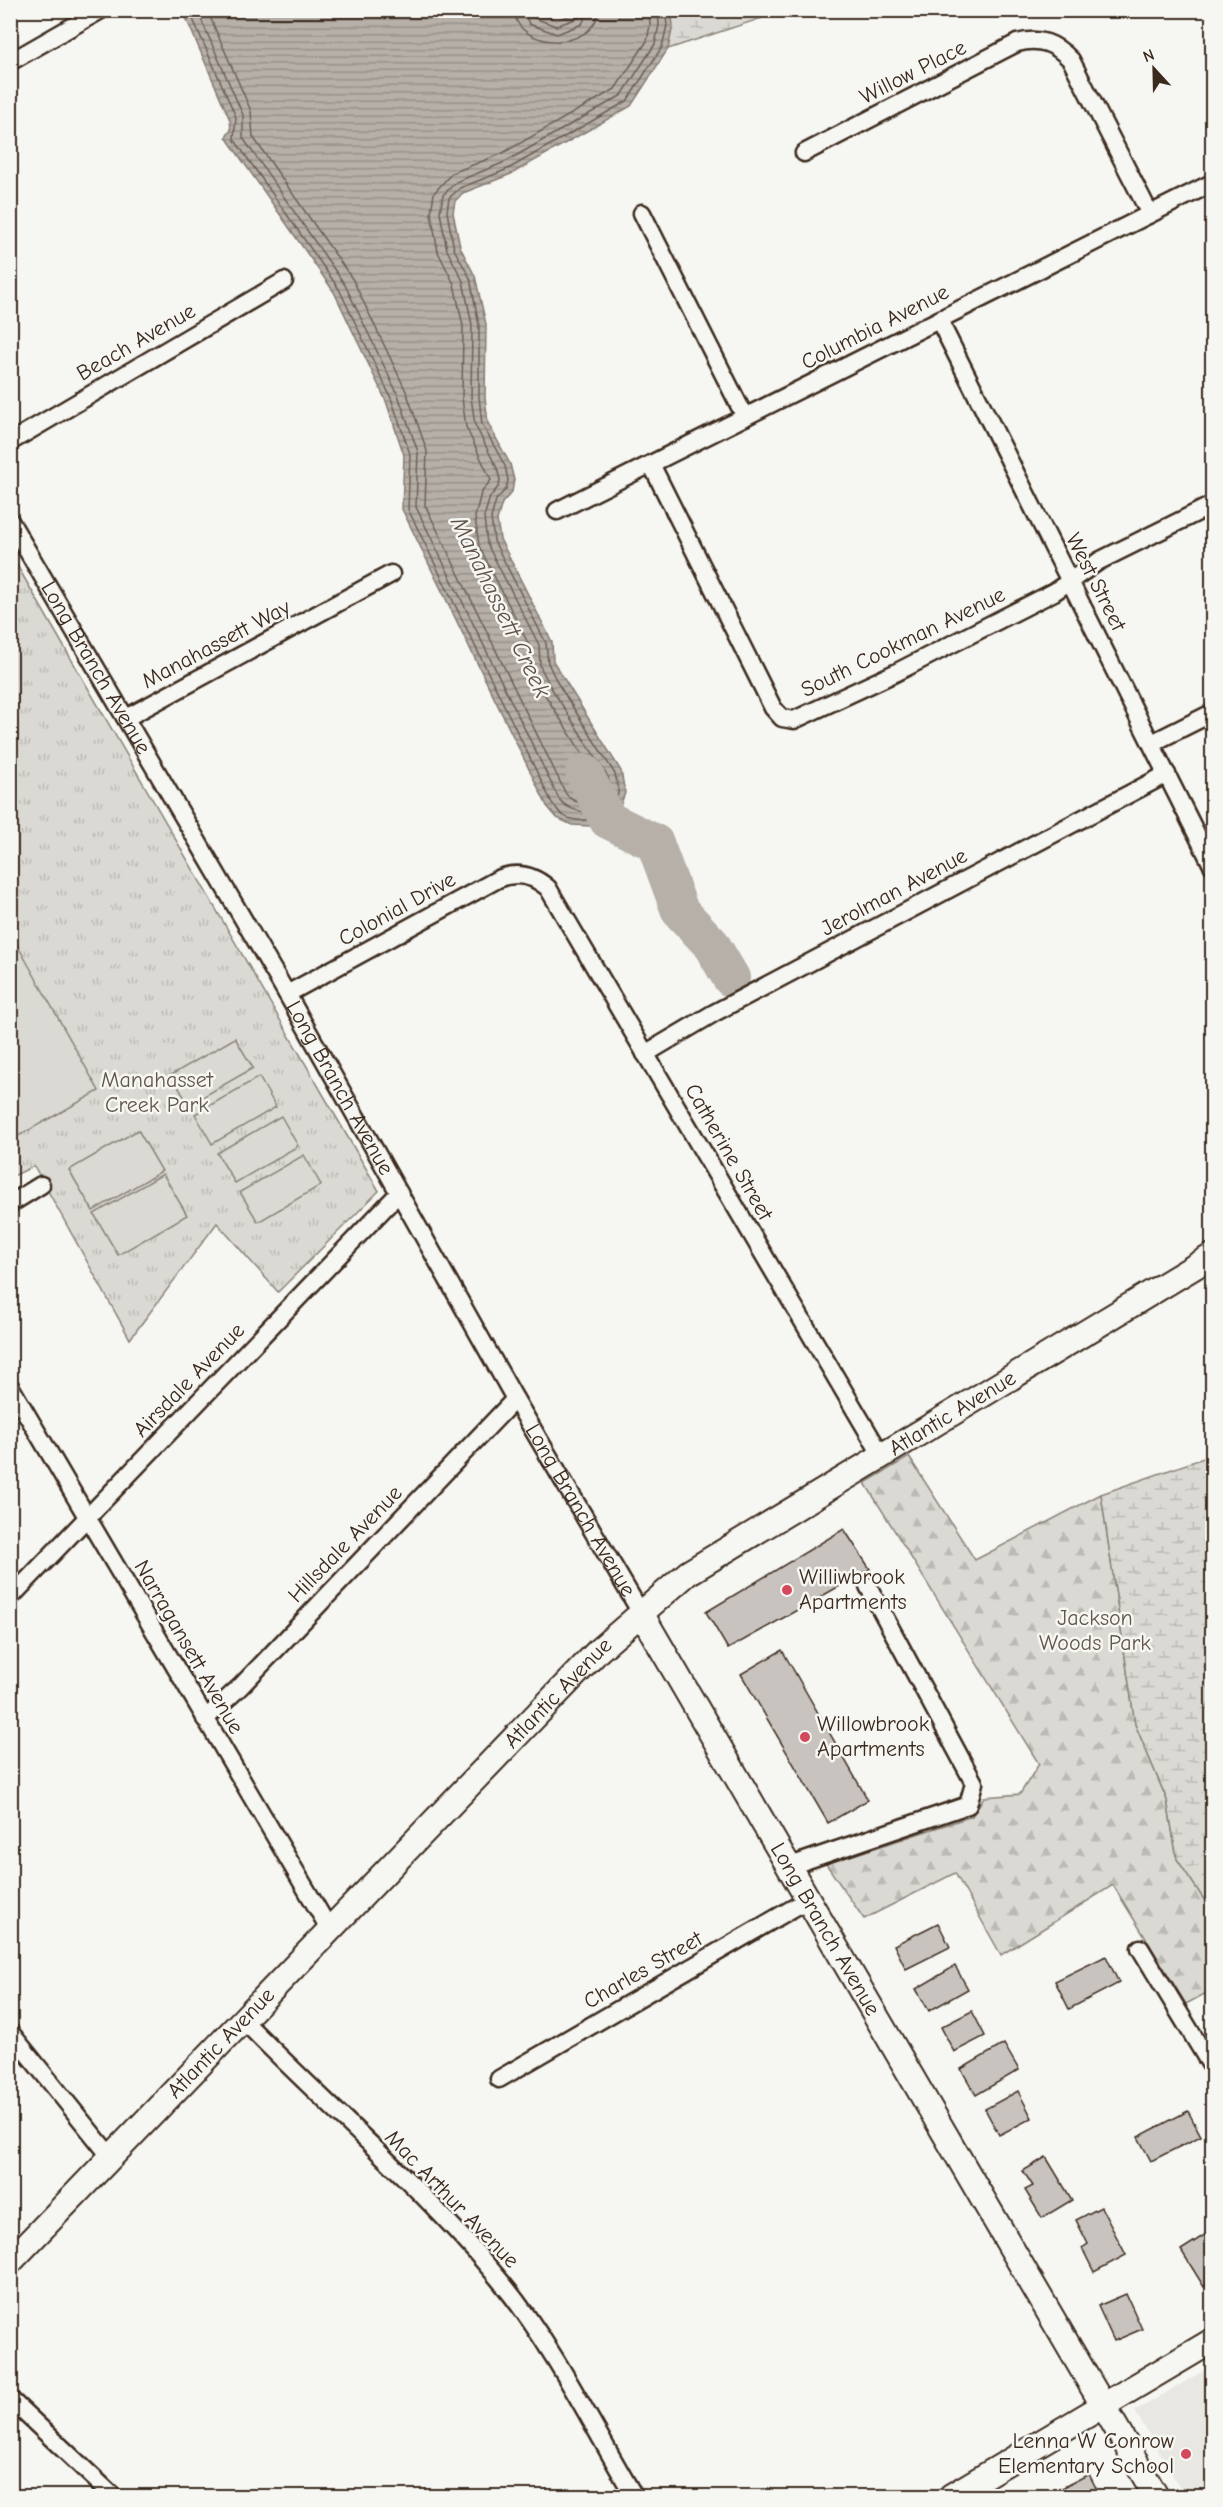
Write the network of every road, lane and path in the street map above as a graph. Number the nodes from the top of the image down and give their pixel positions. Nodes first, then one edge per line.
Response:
1 (101, 10) edge
2 (10, 62) edge
3 (804, 153) dead end
4 (1212, 183) edge
5 (642, 213) dead end
6 (1150, 214) junction
7 (284, 281) dead end
8 (939, 320) junction
9 (745, 417) junction
10 (10, 442) edge
11 (651, 464) junction
12 (1212, 505) edge
13 (557, 511) dead end
14 (10, 521) edge
15 (391, 574) dead end
16 (1071, 580) junction
17 (1212, 713) edge
18 (126, 718) junction
19 (1152, 743) junction
20 (1167, 774) junction
21 (1212, 865) edge
22 (532, 877) joint
23 (287, 994) junction
24 (645, 1054) junction
25 (41, 1185) dead end
26 (399, 1193) junction
27 (10, 1204) edge
28 (1212, 1256) edge
29 (10, 1386) edge
30 (515, 1399) junction
31 (882, 1456) junction
32 (88, 1518) junction
33 (868, 1586) dead end
34 (10, 1598) edge
35 (641, 1613) junction
36 (205, 1719) junction
37 (790, 1866) junction
38 (809, 1899) junction
39 (330, 1930) junction
40 (1140, 1948) dead end
41 (243, 2020) junction
42 (10, 2032) edge
43 (1212, 2067) edge
44 (499, 2079) dead end
45 (110, 2156) junction
46 (10, 2262) edge
47 (1212, 2341) edge
48 (10, 2399) edge
49 (1104, 2407) junction
50 (112, 2496) edge
51 (634, 2496) edge
52 (951, 2496) edge
53 (1156, 2496) edge

1 - 2 street
3 - 6 street, Willow Place
4 - 6 street, Columbia Avenue
5 - 9 street
6 - 8 street, Columbia Avenue
7 - 10 street, Beach Avenue
8 - 9 street, Columbia Avenue
8 - 16 street, West Street
9 - 11 street, Columbia Avenue
11 - 13 street, Columbia Avenue
11 - 16 street, South Cookman Avenue
12 - 16 street
14 - 18 street, Long Branch Avenue
15 - 18 street, Manahassett Way
16 - 19 street, West Street
17 - 19 street
18 - 23 street, Long Branch Avenue
19 - 20 street, West Street
20 - 21 street, West Street
20 - 24 street, Jerolman Avenue
22 - 23 street, Colonial Drive
22 - 24 street, Catherine Street
23 - 26 street, Long Branch Avenue
24 - 31 street, Catherine Street
25 - 27 street
26 - 30 street, Long Branch Avenue
26 - 32 street, Airsdale Avenue
28 - 31 main road, Atlantic Avenue
29 - 32 street, Narragansett Avenue
30 - 35 street, Long Branch Avenue
30 - 36 street, Hillsdale Avenue
31 - 35 main road, Atlantic Avenue
32 - 34 street, Airsdale Avenue
32 - 36 street, Narragansett Avenue
33 - 37 street
35 - 37 main road, Long Branch Avenue
35 - 39 main road, Atlantic Avenue
36 - 39 street, Narragansett Avenue
37 - 38 main road, Long Branch Avenue
38 - 44 street, Charles Street
38 - 49 main road, Long Branch Avenue
39 - 41 main road, Atlantic Avenue
40 - 43 street
41 - 45 main road, Atlantic Avenue
41 - 51 street, Mac Arthur Avenue
42 - 45 street
45 - 46 main road, Atlantic Avenue
47 - 49 main road
48 - 50 street
49 - 52 main road
49 - 53 main road, Long Branch Avenue

